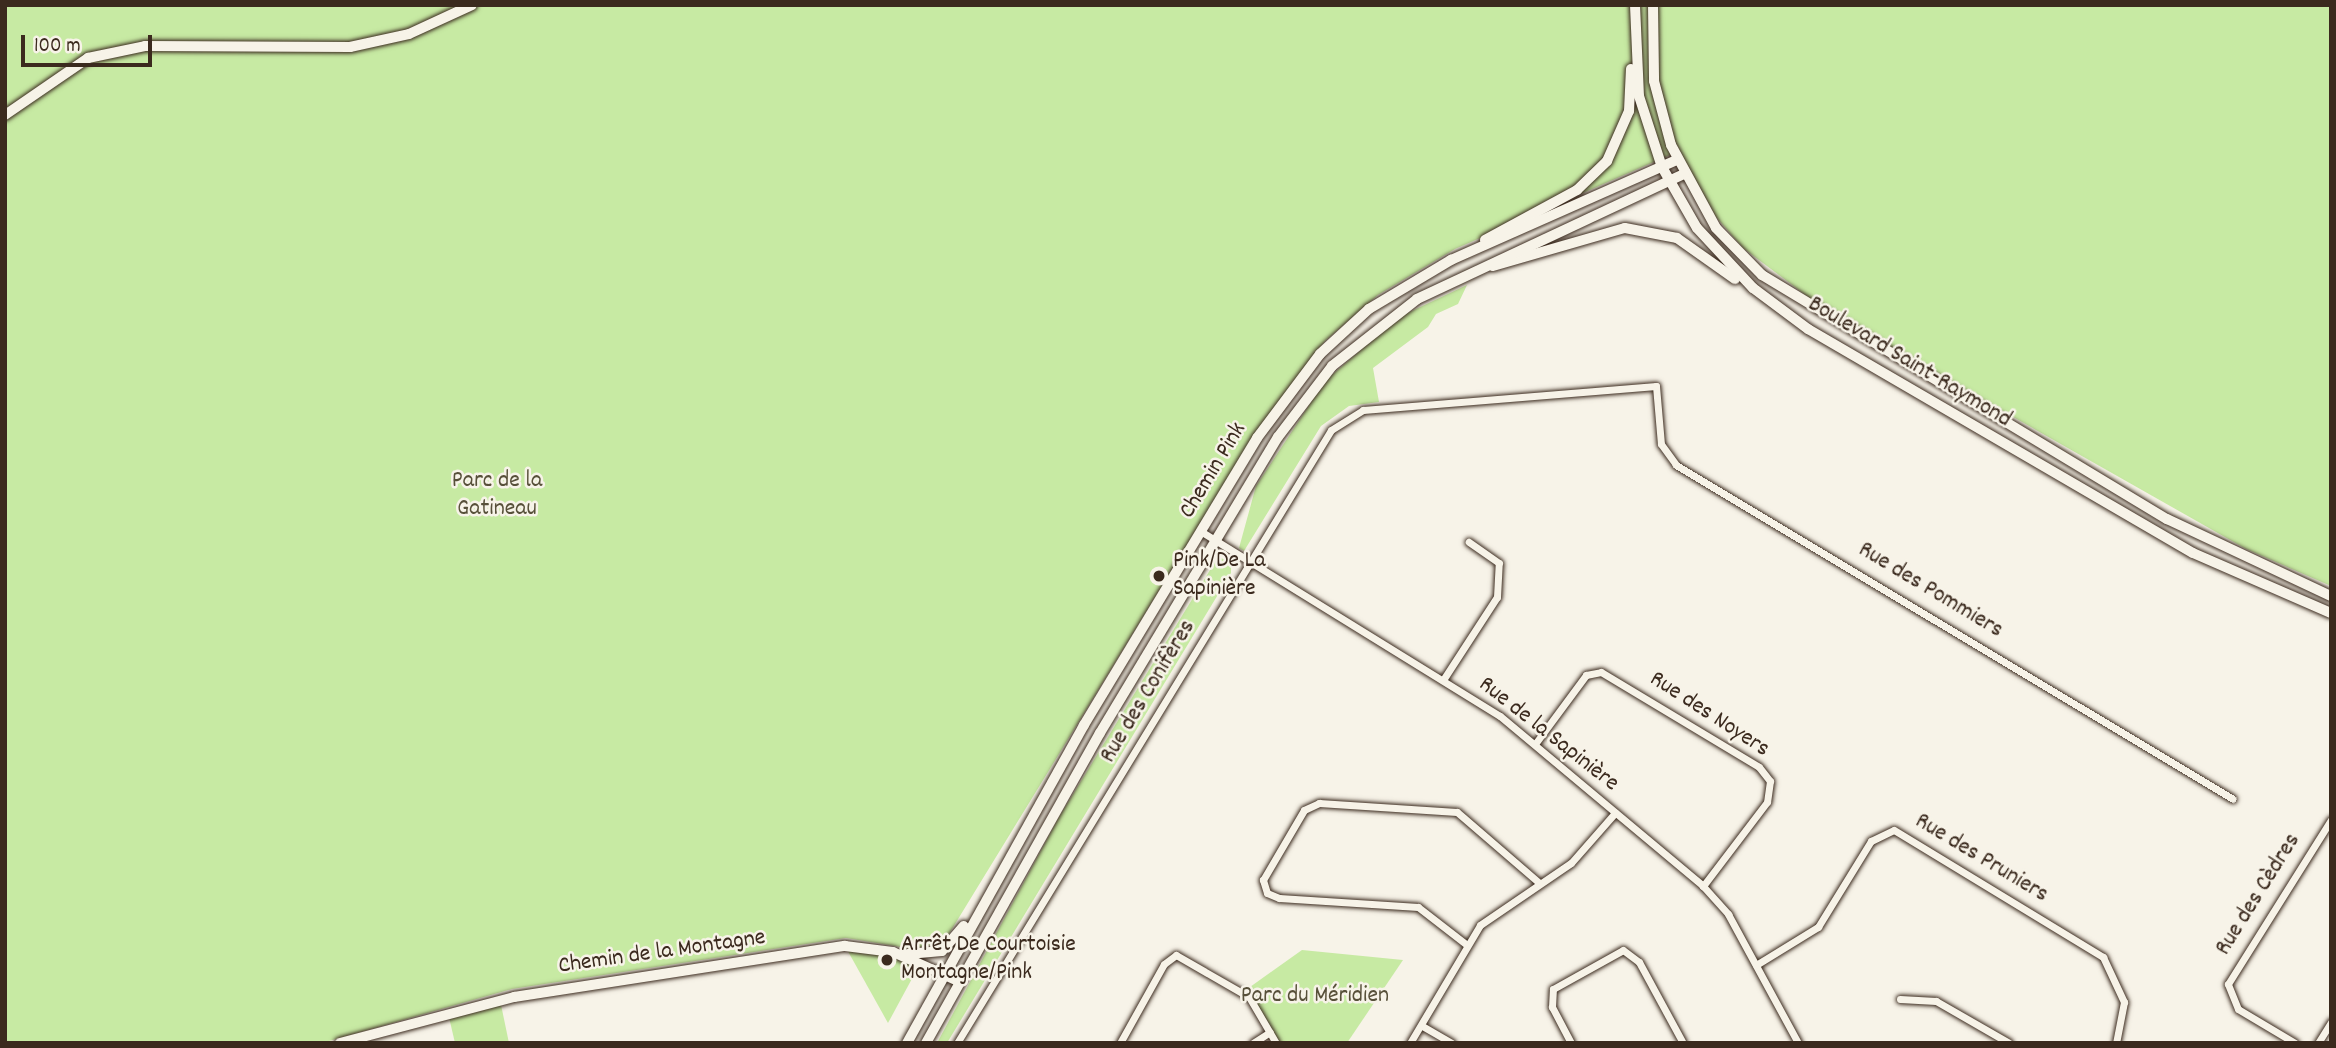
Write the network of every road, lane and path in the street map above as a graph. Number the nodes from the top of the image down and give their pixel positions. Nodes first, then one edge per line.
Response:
1 (472, 5) edge
2 (1635, 5) edge
3 (1653, 5) edge
4 (1633, 37) junction
5 (5, 115) edge
6 (1677, 160) junction
7 (1662, 167) junction
8 (1684, 174) junction
9 (1669, 181) junction
10 (1451, 260) junction
11 (1466, 274) junction
12 (1777, 308) junction
13 (1656, 386) joint
14 (1202, 532) junction
15 (1217, 541) junction
16 (1469, 542) dead end
17 (1252, 561) junction
18 (2331, 596) edge
19 (2331, 613) edge
20 (1443, 680) junction
21 (1535, 744) junction
22 (2234, 799) dead end
23 (1040, 803) junction
24 (1615, 813) junction
25 (2331, 820) edge
26 (1538, 882) junction
27 (1703, 886) junction
28 (1467, 945) junction
29 (893, 952) junction
30 (1756, 965) junction
31 (944, 973) junction
32 (960, 982) junction
33 (1900, 999) dead end
34 (2331, 1022) edge
35 (1424, 1027) junction
36 (1270, 1032) junction
37 (368, 1036) junction
38 (340, 1043) edge
39 (352, 1043) edge
40 (907, 1043) edge
41 (926, 1043) edge
42 (957, 1043) edge
43 (1121, 1043) edge
44 (1252, 1043) edge
45 (1276, 1043) edge
46 (1410, 1043) edge
47 (1452, 1043) edge
48 (1572, 1043) edge
49 (1683, 1043) edge
50 (1798, 1043) edge
51 (2009, 1043) edge
52 (2116, 1043) edge
53 (2295, 1043) edge
54 (2318, 1043) edge

1 - 5 main road
2 - 4 main road, Boulevard Saint-Raymond
3 - 6 main road, Boulevard Saint-Raymond
4 - 7 main road, Boulevard Saint-Raymond
4 - 10 main road
6 - 7 main road, Chemin Pink
6 - 8 main road, Boulevard Saint-Raymond
7 - 9 main road, Boulevard Saint-Raymond
7 - 10 main road, Chemin Pink
8 - 9 main road, Chemin Pink
8 - 18 main road, Boulevard Saint-Raymond
9 - 11 main road, Chemin Pink
9 - 12 main road, Boulevard Saint-Raymond
10 - 14 main road, Chemin Pink
11 - 12 main road
11 - 15 main road, Chemin Pink
12 - 19 main road, Boulevard Saint-Raymond
13 - 17 street, Rue des Conifères
13 - 22 street, Rue des Pommiers
14 - 15 street, Rue de la Sapinière
14 - 23 main road, Chemin Pink
15 - 17 street, Rue de la Sapinière
15 - 32 main road, Chemin Pink
16 - 20 street
17 - 20 street, Rue de la Sapinière
17 - 42 street, Rue des Conifères
20 - 21 street, Rue de la Sapinière
21 - 24 street, Rue de la Sapinière
21 - 27 street, Rue des Noyers
23 - 29 main road
23 - 31 main road, Chemin Pink
24 - 26 street
24 - 27 street, Rue de la Sapinière
25 - 53 street, Rue des Cèdres
26 - 28 street
26 - 28 street
27 - 30 street, Rue de la Sapinière
28 - 35 street
29 - 31 main road, Chemin de la Montagne
29 - 37 main road, Chemin de la Montagne
30 - 50 street, Rue de la Sapinière
30 - 52 street, Rue des Pruniers
31 - 32 main road, Chemin de la Montagne
31 - 40 main road, Chemin Pink
32 - 41 main road, Chemin Pink
33 - 51 street
34 - 54 street
35 - 46 street
35 - 47 street
36 - 43 street
36 - 44 street
36 - 45 street
37 - 38 main road, Chemin de la Montagne
37 - 39 main road, Chemin de la Montagne
48 - 49 street

